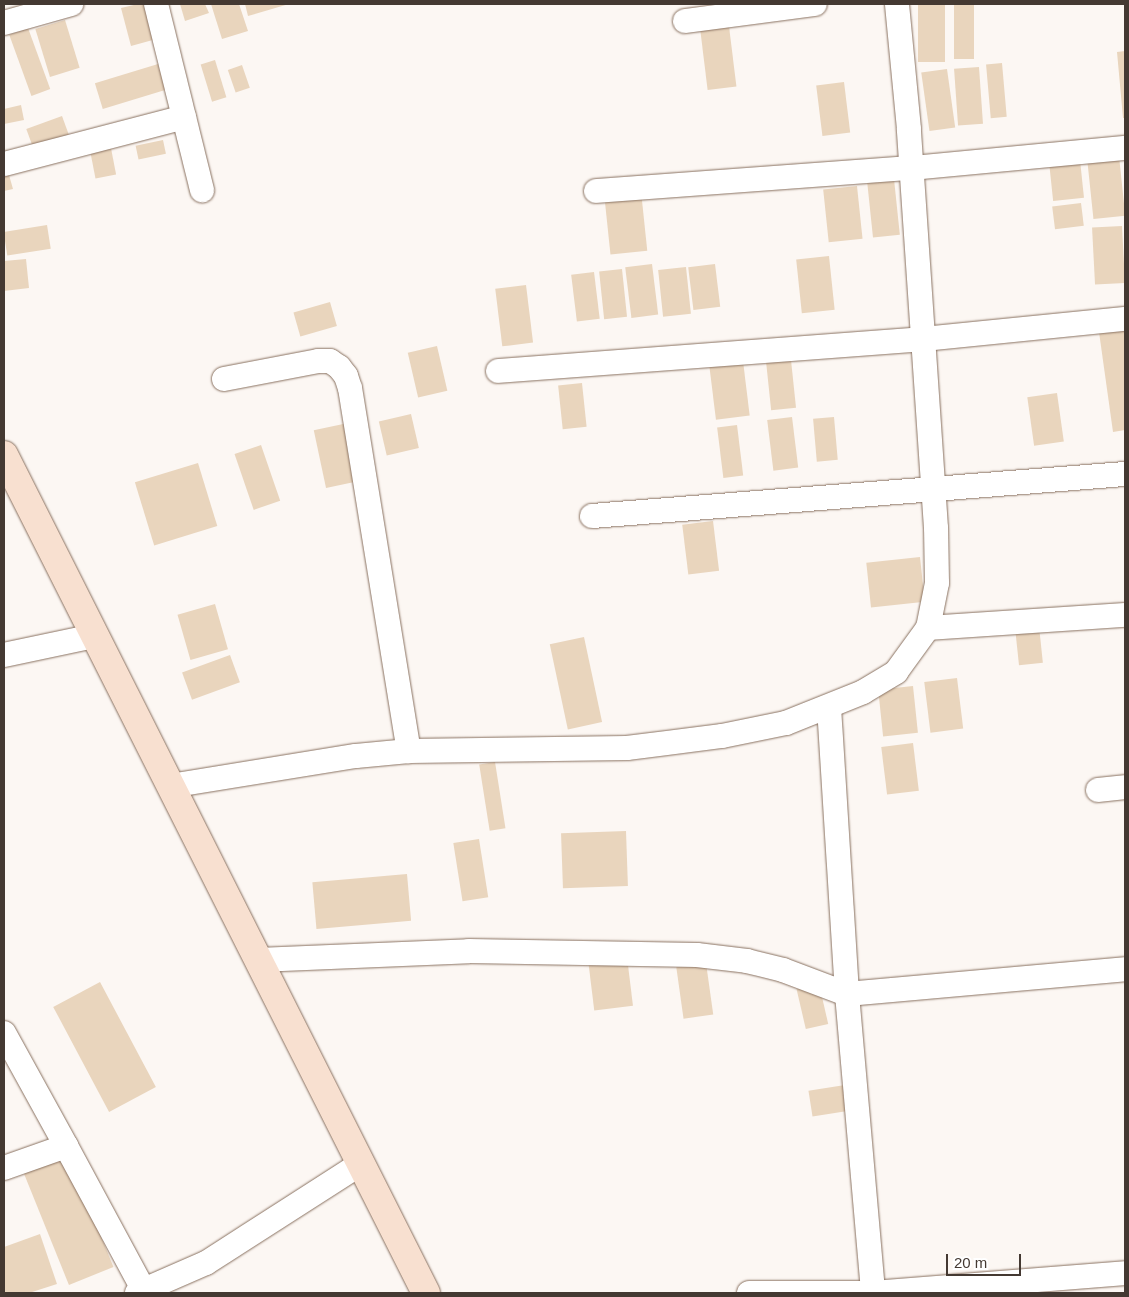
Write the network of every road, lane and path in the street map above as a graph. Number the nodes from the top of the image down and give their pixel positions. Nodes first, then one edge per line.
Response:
1 (71, 4) edge
2 (156, 4) edge
3 (815, 4) edge
4 (897, 4) edge
5 (685, 21) dead end
6 (4, 23) edge
7 (184, 117) junction
8 (1125, 148) edge
9 (4, 164) edge
10 (912, 168) junction
11 (202, 190) dead end
12 (596, 191) dead end
13 (1125, 319) edge
14 (923, 339) junction
15 (498, 371) dead end
16 (224, 379) dead end
17 (4, 455) edge
18 (1125, 474) edge
19 (933, 489) junction
20 (592, 516) dead end
21 (1125, 615) edge
22 (928, 628) junction
23 (94, 636) junction
24 (4, 655) edge
25 (829, 707) junction
26 (409, 751) junction
27 (170, 786) junction
28 (1125, 787) edge
29 (1098, 790) dead end
30 (258, 960) junction
31 (1125, 969) edge
32 (847, 994) junction
33 (4, 1033) edge
34 (66, 1146) junction
35 (360, 1164) junction
36 (4, 1168) edge
37 (1125, 1273) edge
38 (140, 1292) edge
39 (426, 1293) edge
40 (749, 1293) edge
41 (873, 1293) edge

1 - 6 street
2 - 7 street
3 - 5 street
4 - 10 street
7 - 9 street
7 - 11 street
8 - 10 street
10 - 12 street
10 - 14 street
13 - 14 street
14 - 15 street
14 - 19 street
16 - 26 street
17 - 23 main road
18 - 19 street
19 - 20 street
19 - 22 street
21 - 22 street
22 - 25 street
23 - 24 street
23 - 27 main road
25 - 26 street
25 - 32 street
26 - 27 street
27 - 30 main road
28 - 29 street
30 - 32 street
30 - 35 main road
31 - 32 street
32 - 41 street
33 - 34 street
34 - 36 street
34 - 38 street
35 - 38 street
35 - 39 main road
37 - 41 street
40 - 41 street

